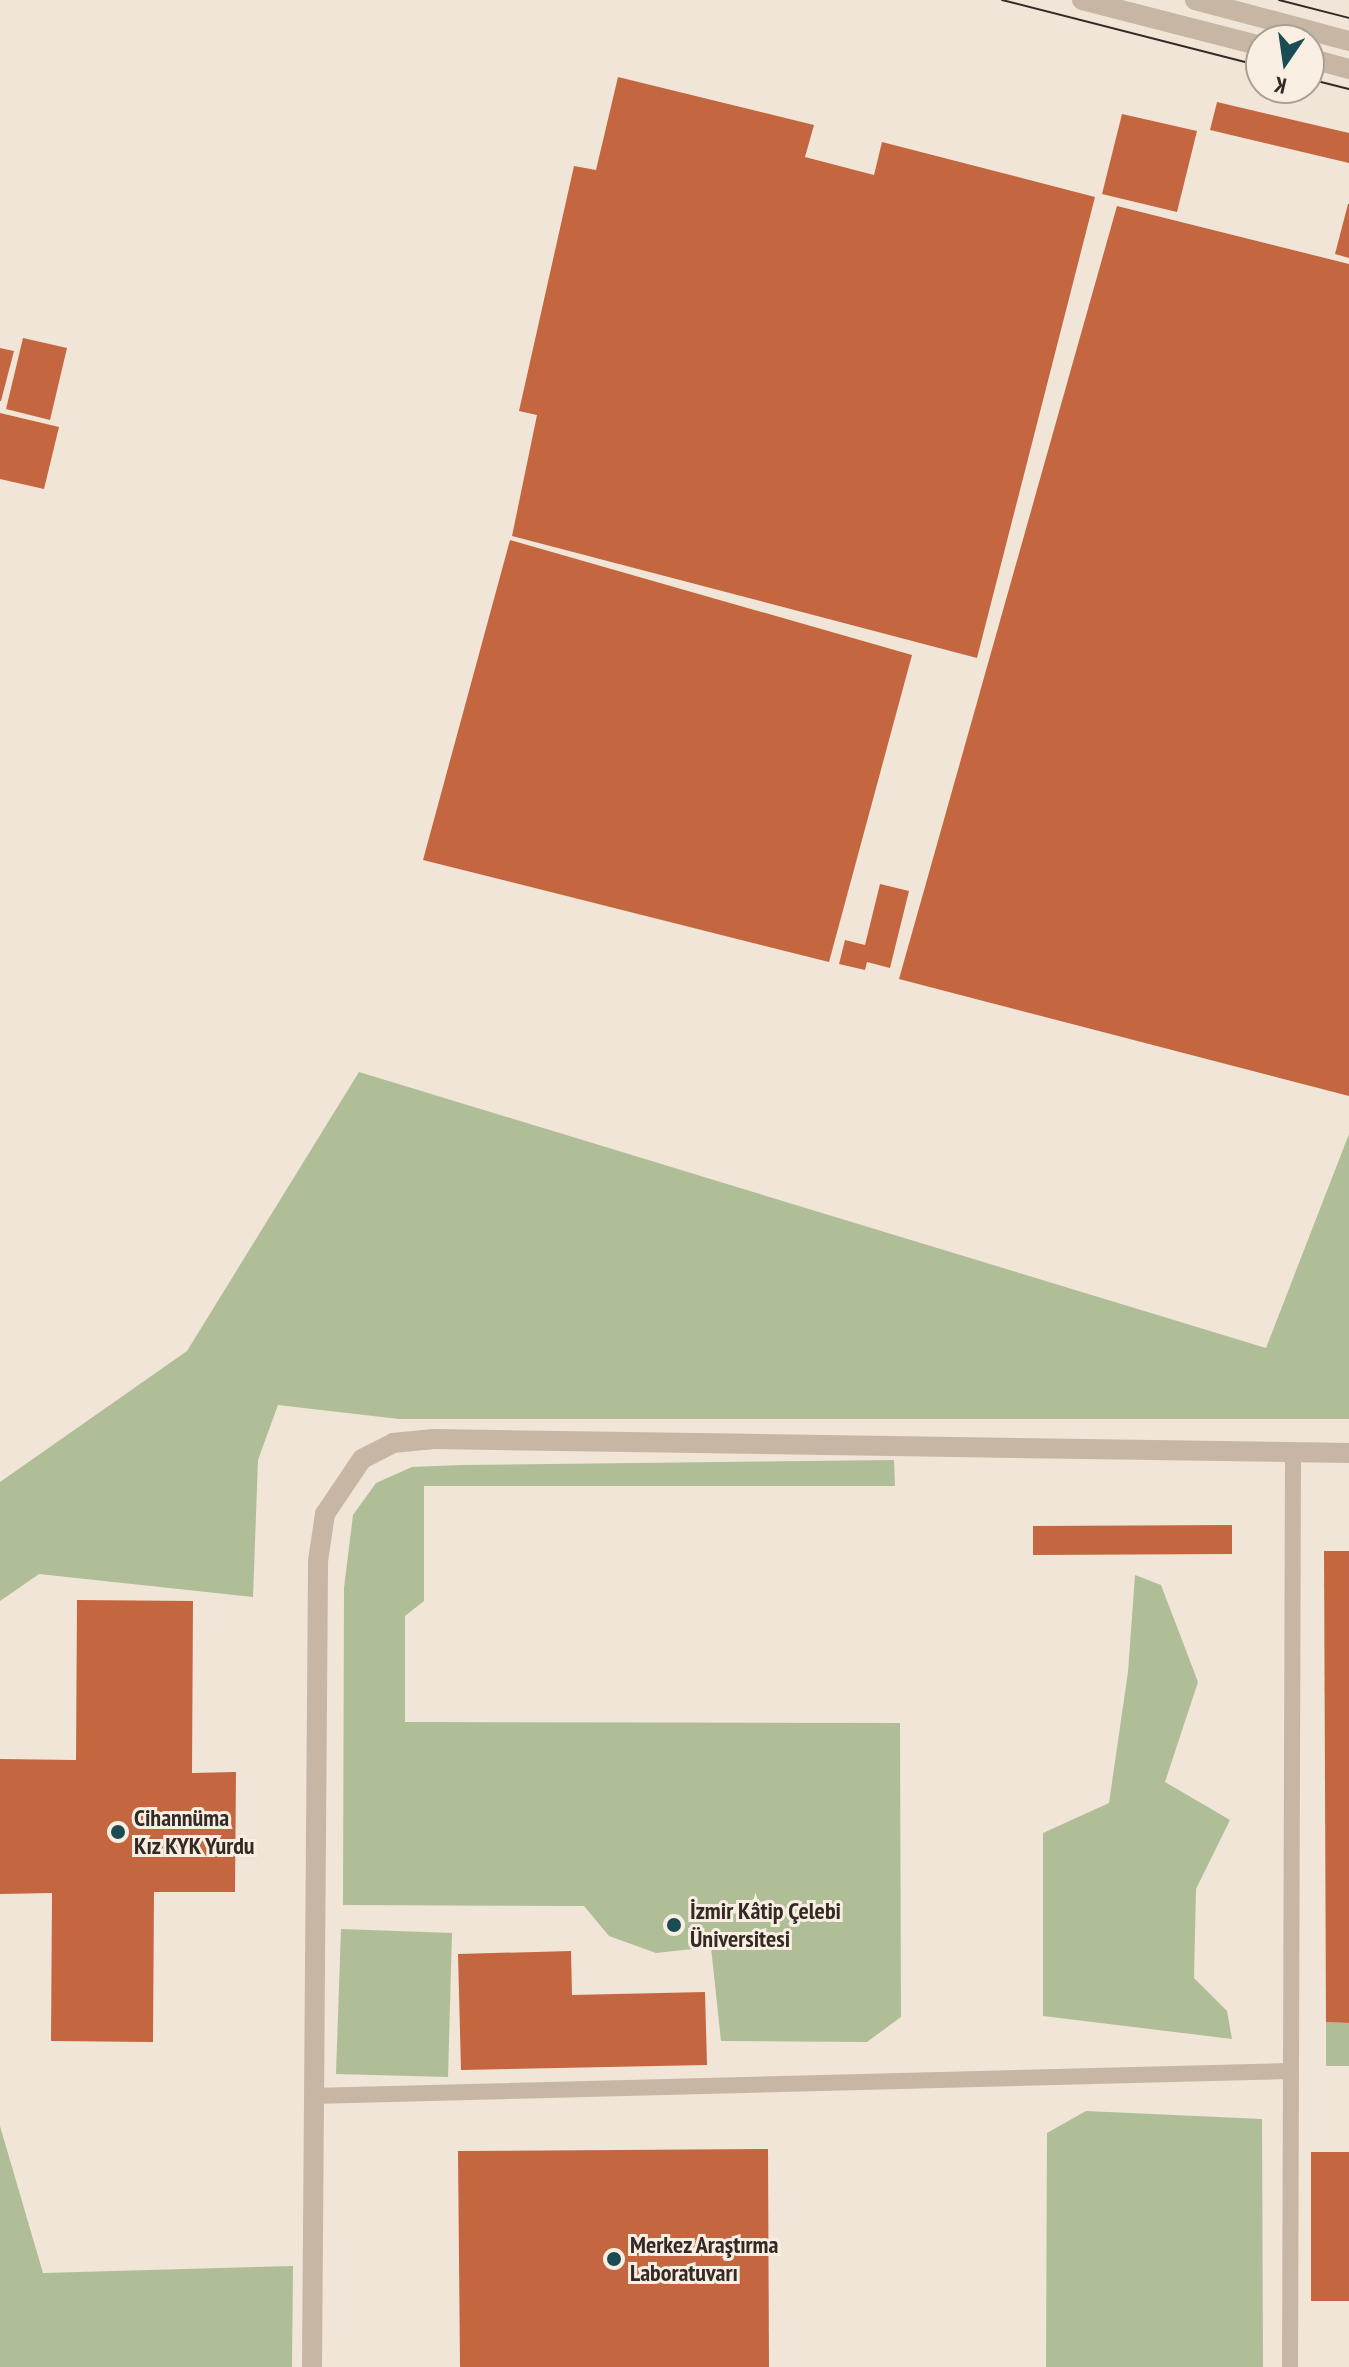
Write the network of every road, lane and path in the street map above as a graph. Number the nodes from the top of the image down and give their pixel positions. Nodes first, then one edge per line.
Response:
1 (1082, 0) edge
2 (1195, 0) edge
3 (1349, 41) edge
4 (1245, 42) edge
5 (1325, 62) edge
6 (1349, 69) edge
7 (1349, 1453) edge
8 (1293, 1454) junction
9 (1290, 2071) junction
10 (312, 2096) junction
11 (312, 2367) edge
12 (1290, 2367) edge

1 - 4 street
2 - 3 street
5 - 6 street
7 - 8 street
8 - 9 lane
8 - 10 street
9 - 10 lane
9 - 12 lane
10 - 11 street

